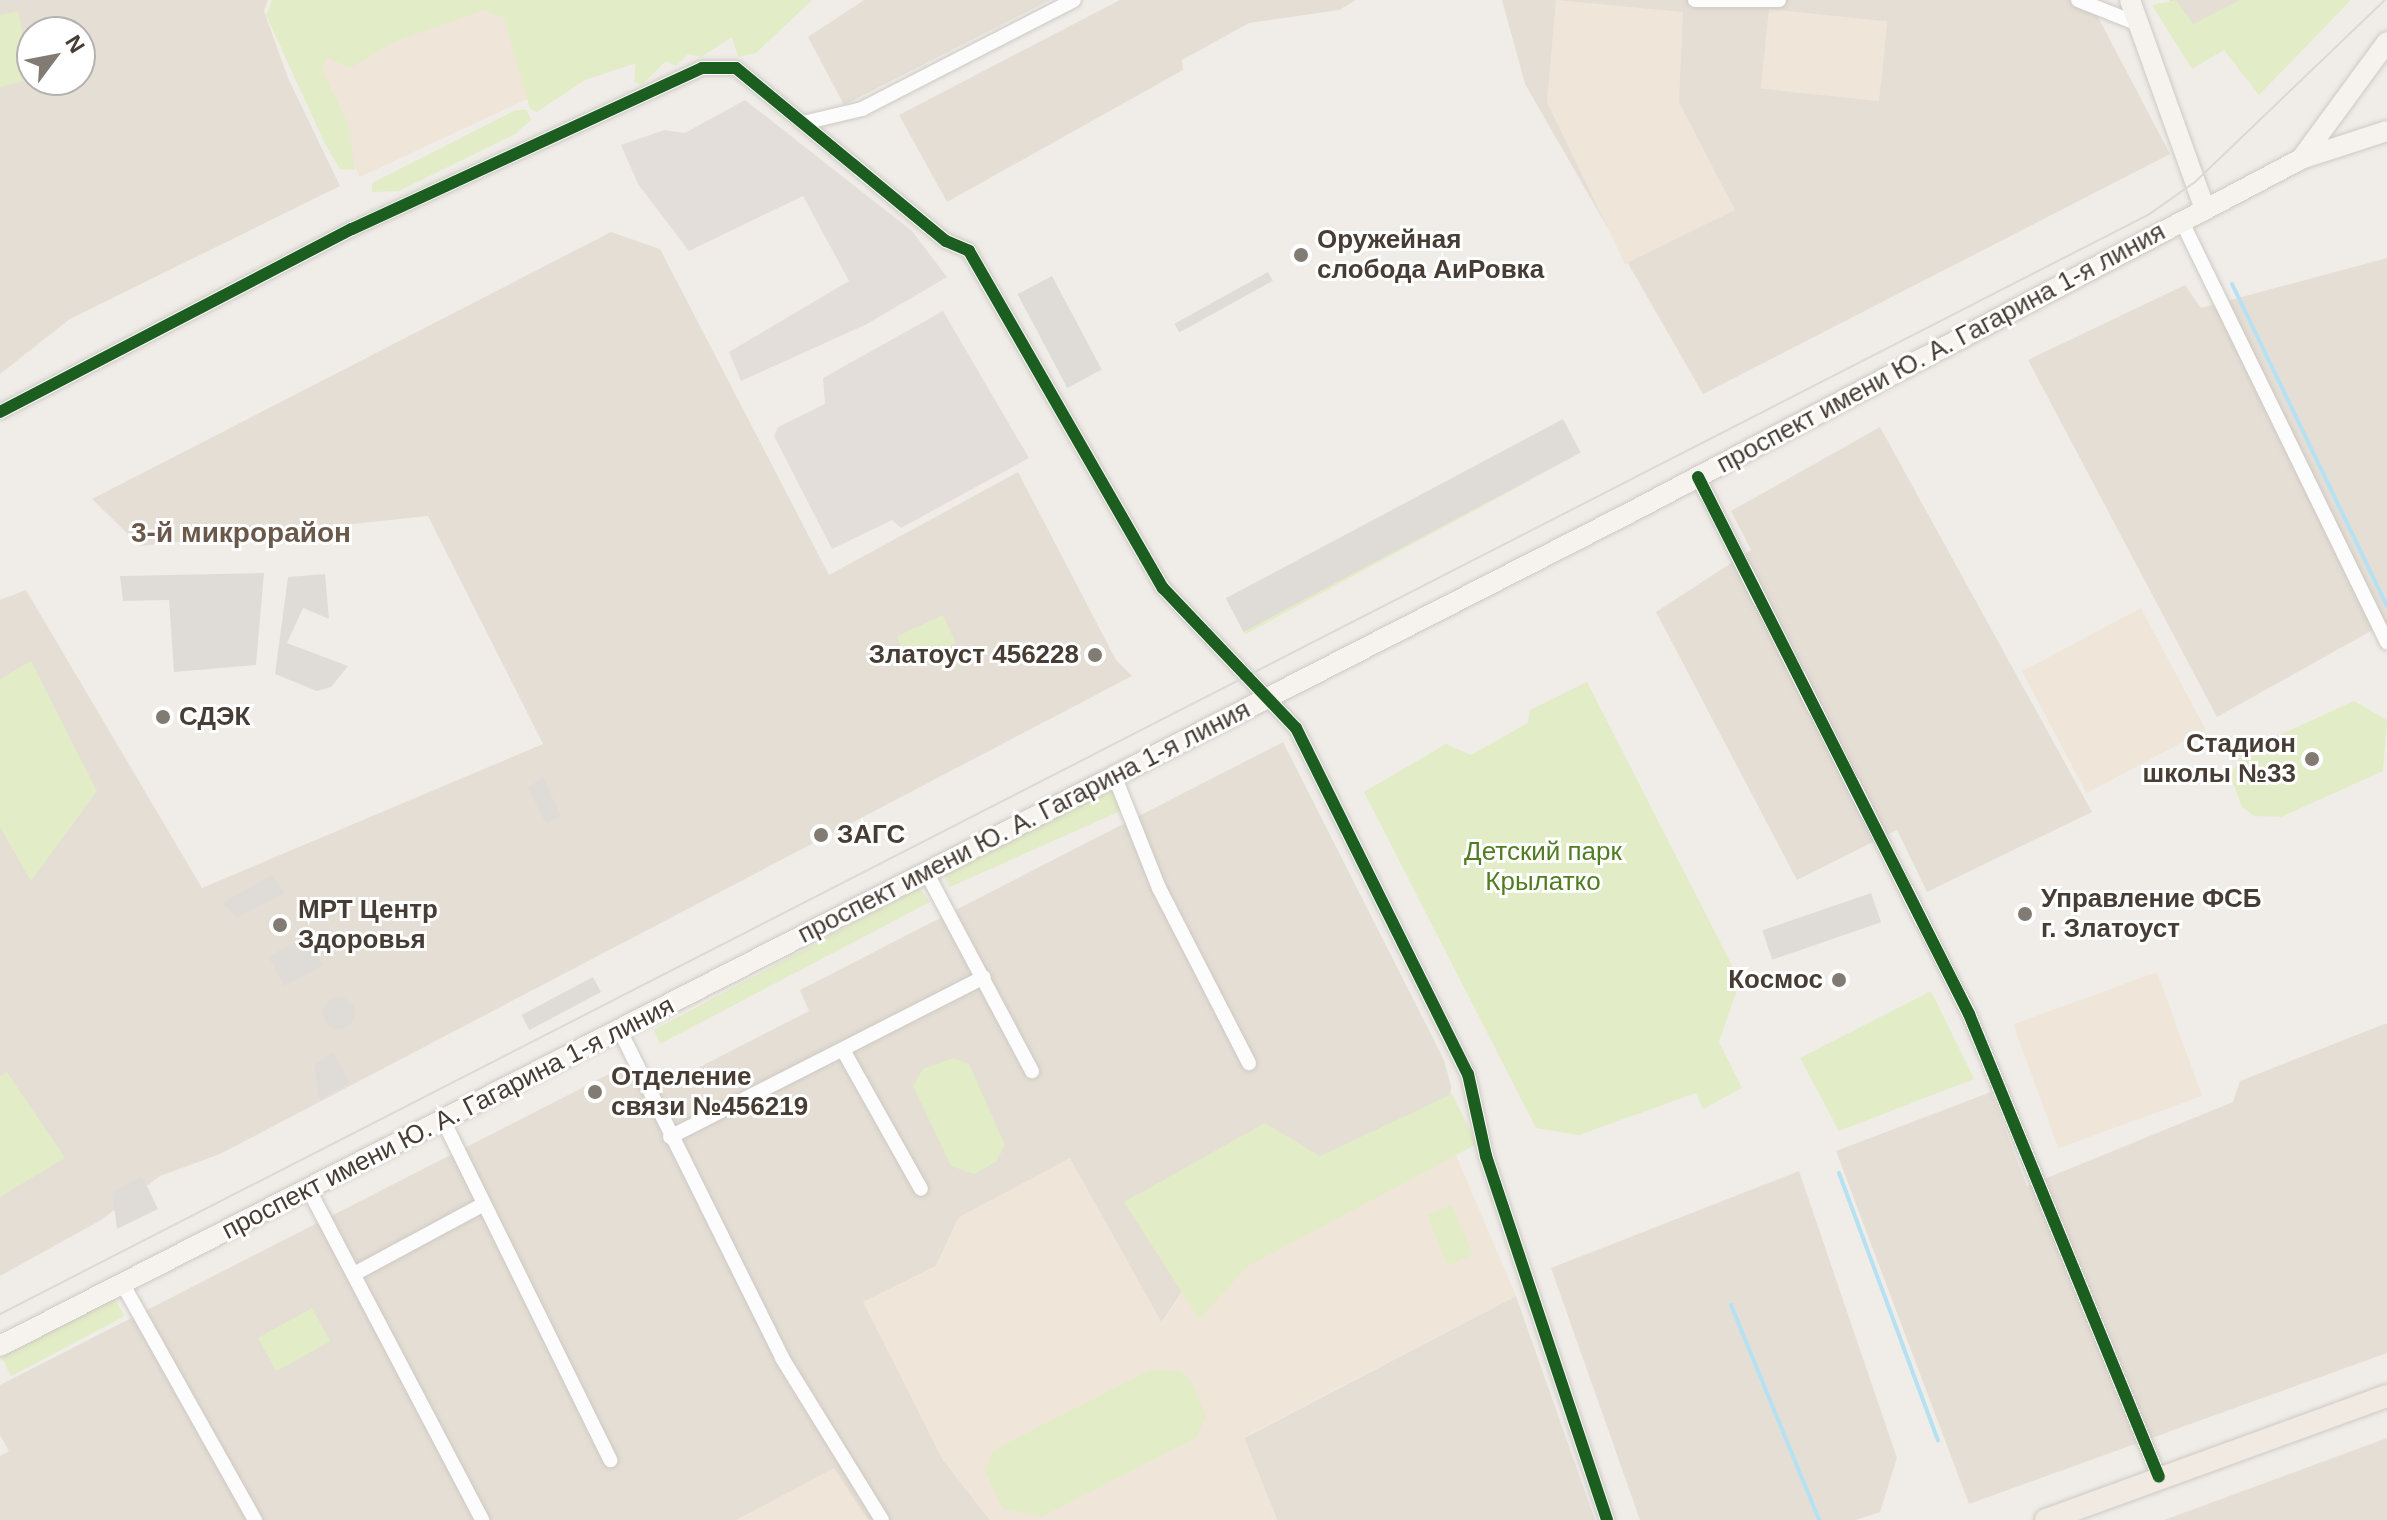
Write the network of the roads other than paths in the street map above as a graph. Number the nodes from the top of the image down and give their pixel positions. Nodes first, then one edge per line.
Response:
1 (1074, 0) edge
2 (1695, 0) edge
3 (1779, 0) edge
4 (2078, 0) edge
5 (2130, 0) edge
6 (2136, 23) junction
7 (2387, 42) edge
8 (803, 123) junction
9 (2387, 131) edge
10 (2301, 159) junction
11 (2205, 209) junction
12 (2181, 220) junction
13 (0, 412) edge
14 (1698, 477) junction
15 (2387, 642) edge
16 (1237, 644) dead end
17 (1224, 656) junction
18 (1265, 698) junction
19 (1114, 775) junction
20 (925, 870) junction
21 (984, 977) junction
22 (620, 1031) junction
23 (843, 1050) junction
24 (1249, 1063) dead end
25 (1032, 1071) dead end
26 (444, 1122) junction
27 (670, 1137) junction
28 (921, 1189) dead end
29 (309, 1190) junction
30 (482, 1205) junction
31 (354, 1274) junction
32 (122, 1283) junction
33 (0, 1346) edge
34 (2387, 1396) edge
35 (610, 1460) dead end
36 (2159, 1477) junction
37 (255, 1520) edge
38 (482, 1520) edge
39 (882, 1520) edge
40 (1607, 1520) edge
41 (2046, 1520) edge

1 - 8 street
2 - 3 street
4 - 6 street
5 - 6 main road
6 - 11 main road
7 - 10 main road
8 - 13 street
8 - 17 street
9 - 10 main road, проспект имени Ю. А. Гагарина 1-я линия
10 - 11 main road, проспект имени Ю. А. Гагарина 1-я линия
11 - 12 main road, проспект имени Ю. А. Гагарина 1-я линия
12 - 14 main road, проспект имени Ю. А. Гагарина 1-я линия
12 - 15 street
14 - 18 main road, проспект имени Ю. А. Гагарина 1-я линия
14 - 36 street
16 - 17 street
17 - 18 street
18 - 19 main road, проспект имени Ю. А. Гагарина 1-я линия
18 - 40 street
19 - 20 main road, проспект имени Ю. А. Гагарина 1-я линия
19 - 24 street
20 - 21 street
20 - 22 main road, проспект имени Ю. А. Гагарина 1-я линия
21 - 23 street
21 - 25 street
22 - 26 main road, проспект имени Ю. А. Гагарина 1-я линия
22 - 27 street
23 - 27 street
23 - 28 street
26 - 29 main road, проспект имени Ю. А. Гагарина 1-я линия
26 - 30 street
27 - 39 street
29 - 31 street
29 - 32 main road, проспект имени Ю. А. Гагарина 1-я линия
30 - 31 street
30 - 35 street
31 - 38 street
32 - 33 main road, проспект имени Ю. А. Гагарина 1-я линия
32 - 37 street
34 - 36 main road
36 - 41 main road

